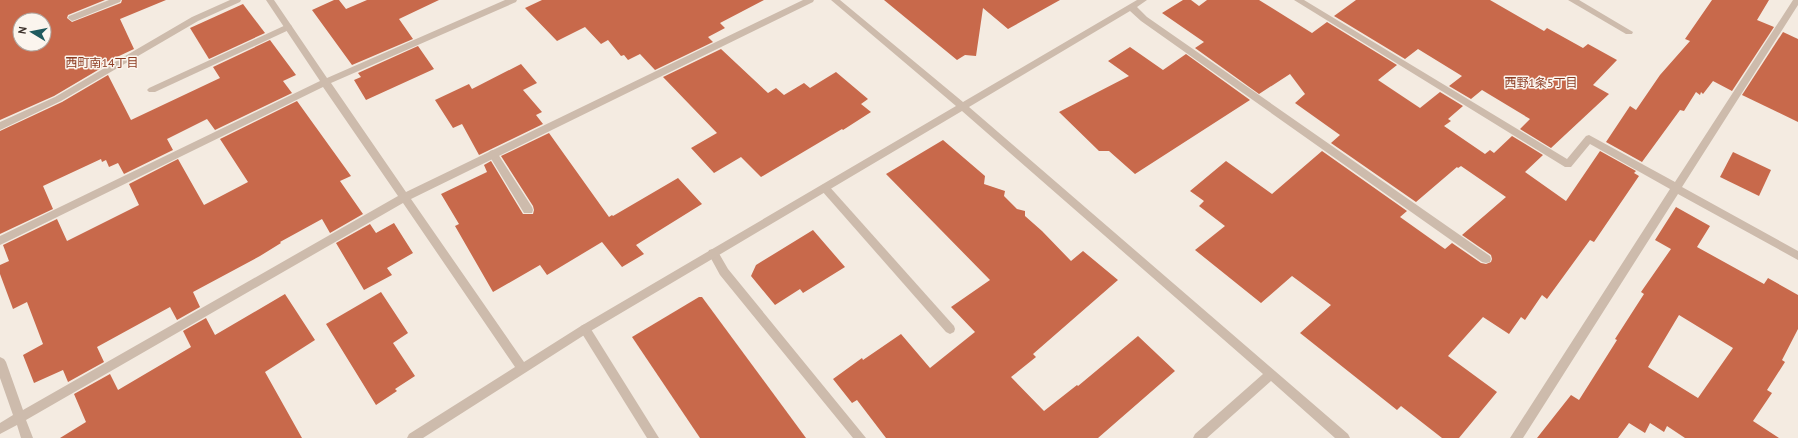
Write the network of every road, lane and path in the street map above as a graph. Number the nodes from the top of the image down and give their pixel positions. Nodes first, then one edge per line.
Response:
1 (117, 0) edge
2 (236, 0) edge
3 (270, 0) edge
4 (514, 0) edge
5 (810, 0) edge
6 (835, 0) edge
7 (1143, 0) edge
8 (1298, 0) edge
9 (1572, 0) edge
10 (1797, 0) edge
11 (1131, 7) junction
12 (72, 18) dead end
13 (288, 26) junction
14 (1629, 32) dead end
15 (325, 82) junction
16 (152, 90) dead end
17 (961, 107) junction
18 (0, 126) edge
19 (493, 154) junction
20 (825, 188) junction
21 (1677, 188) junction
22 (405, 197) junction
23 (528, 210) dead end
24 (0, 241) edge
25 (713, 253) junction
26 (1798, 256) edge
27 (1486, 258) dead end
28 (585, 329) junction
29 (950, 329) dead end
30 (0, 362) edge
31 (522, 368) junction
32 (1270, 375) junction
33 (20, 418) junction
34 (0, 429) edge
35 (27, 438) edge
36 (413, 438) edge
37 (652, 438) edge
38 (860, 438) edge
39 (1199, 438) edge
40 (1344, 438) edge
41 (1516, 438) edge

1 - 12 street
2 - 18 street
3 - 13 street
4 - 15 street
5 - 19 street
6 - 17 street
7 - 11 street
8 - 21 street
9 - 14 street
10 - 21 street
11 - 17 street
11 - 27 street
13 - 15 street
13 - 16 street
15 - 22 street
15 - 24 street
17 - 20 street
17 - 32 street
19 - 22 street
19 - 23 street
20 - 25 street
20 - 29 street
21 - 26 street
21 - 41 street
22 - 31 street
22 - 33 street
25 - 28 street
25 - 38 street
28 - 31 street
28 - 37 street
30 - 33 street
31 - 36 street
32 - 39 street
32 - 40 street
33 - 34 street
33 - 35 street

